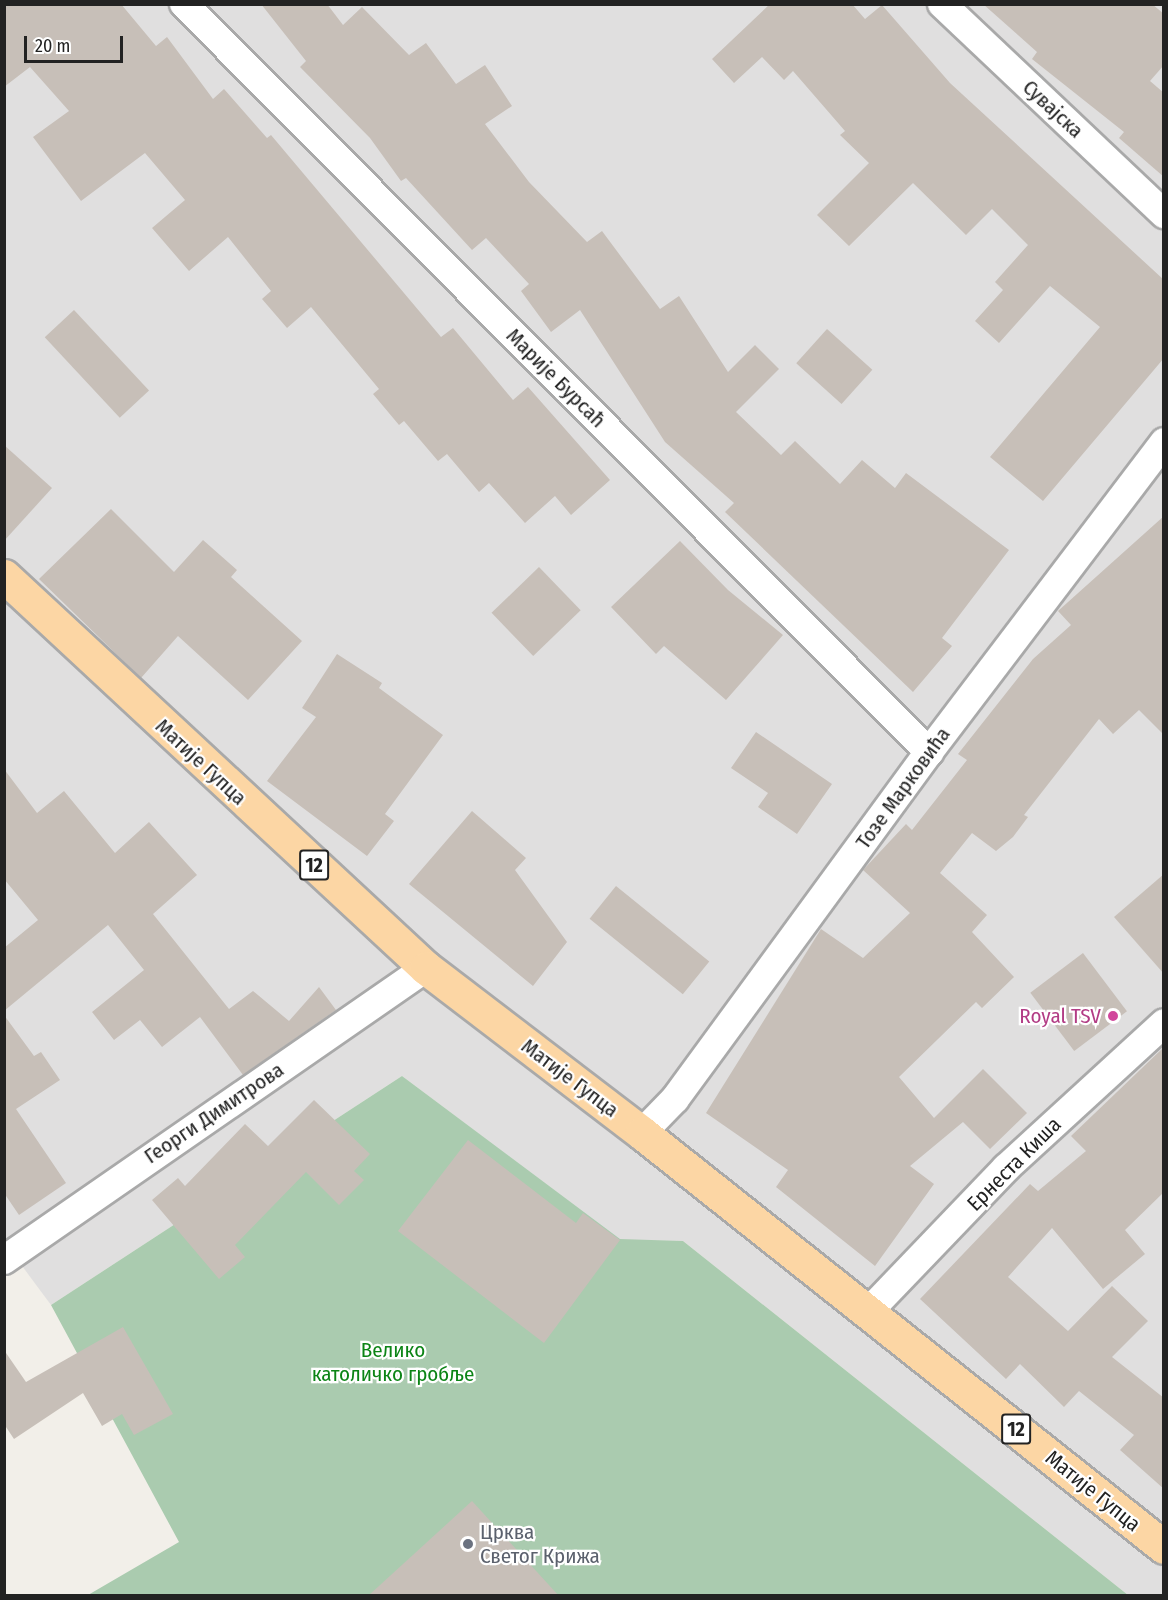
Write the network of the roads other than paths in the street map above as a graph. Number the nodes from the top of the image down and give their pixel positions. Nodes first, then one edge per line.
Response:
1 (184, 4) edge
2 (942, 4) edge
3 (1164, 214) edge
4 (1164, 442) edge
5 (4, 576) edge
6 (929, 752) junction
7 (426, 968) junction
8 (1164, 1023) edge
9 (642, 1133) junction
10 (4, 1260) edge
11 (869, 1311) junction
12 (1164, 1547) edge

1 - 6 street, Марије Бурсаћ
2 - 3 street, Сувајска
4 - 6 street, Тозе Марковића
5 - 7 main road, Матије Гупца / 12
6 - 9 street, Тозе Марковића
7 - 9 main road, Матије Гупца / 12
7 - 10 street, Георги Димитрова
8 - 11 street, Ернеста Киша
9 - 11 main road, Матије Гупца / 12
11 - 12 main road, Матије Гупца / 12

